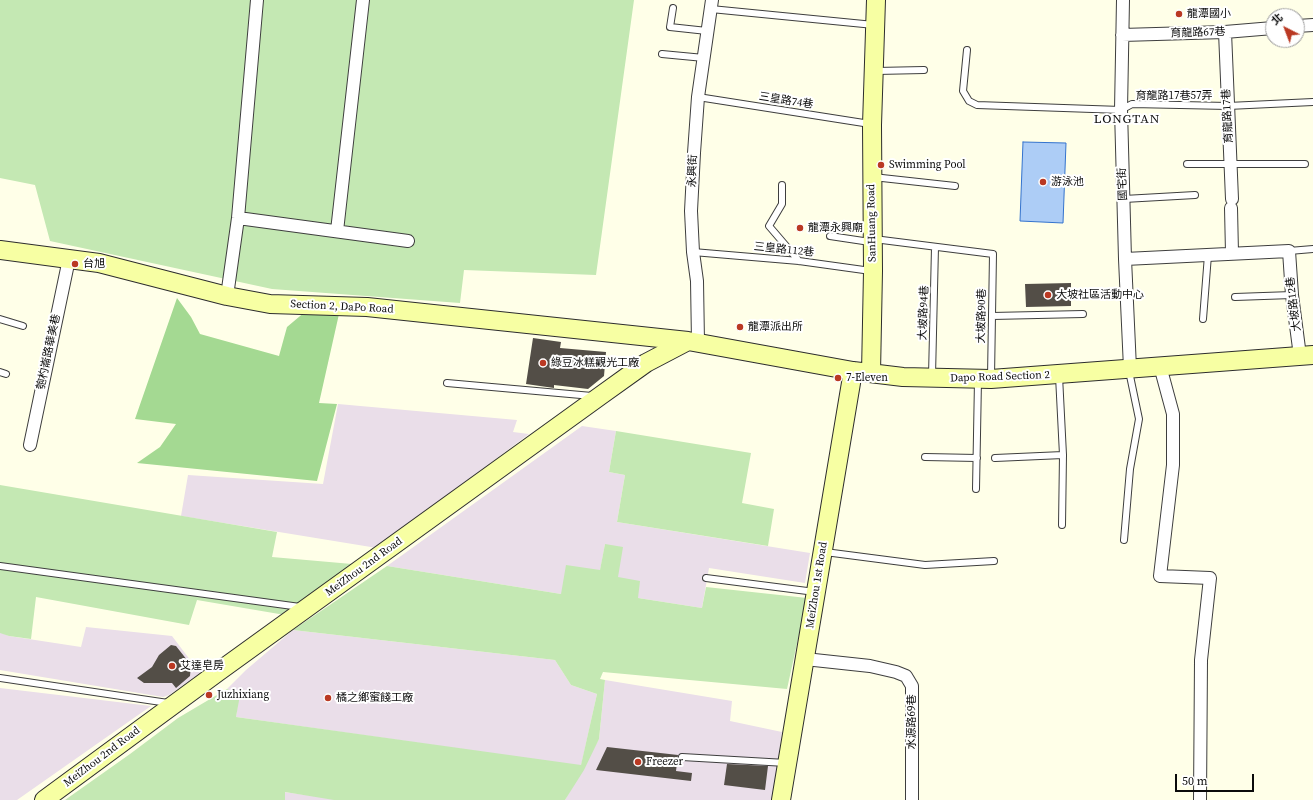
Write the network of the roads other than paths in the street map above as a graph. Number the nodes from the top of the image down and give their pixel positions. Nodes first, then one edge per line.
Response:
1 (257, 0) edge
2 (363, 0) edge
3 (876, 0) edge
4 (1123, 0) edge
5 (711, 4) edge
6 (673, 8) dead end
7 (875, 25) junction
8 (1265, 29) edge
9 (707, 31) junction
10 (1225, 32) junction
11 (1122, 35) junction
12 (967, 50) dead end
13 (662, 54) dead end
14 (704, 58) junction
15 (924, 70) dead end
16 (874, 71) junction
17 (698, 96) junction
18 (1313, 102) edge
19 (1228, 106) junction
20 (1121, 110) junction
21 (872, 124) junction
22 (1187, 164) dead end
23 (1231, 164) junction
24 (1305, 164) dead end
25 (872, 177) junction
26 (782, 185) dead end
27 (955, 186) dead end
28 (1195, 195) dead end
29 (1124, 199) junction
30 (238, 218) junction
31 (337, 230) junction
32 (830, 236) dead end
33 (408, 240) dead end
34 (872, 241) junction
35 (936, 247) junction
36 (1313, 249) edge
37 (0, 250) edge
38 (1289, 251) junction
39 (693, 252) junction
40 (1232, 253) junction
41 (1208, 255) junction
42 (69, 259) junction
43 (1125, 259) junction
44 (799, 261) junction
45 (873, 271) junction
46 (1292, 295) junction
47 (227, 296) junction
48 (1235, 297) dead end
49 (1083, 314) dead end
50 (992, 316) junction
51 (0, 319) edge
52 (1202, 319) dead end
53 (23, 326) dead end
54 (693, 342) junction
55 (1307, 355) edge
56 (1160, 366) junction
57 (1130, 368) junction
58 (853, 371) junction
59 (871, 373) junction
60 (1059, 375) junction
61 (932, 379) junction
62 (984, 379) junction
63 (446, 383) dead end
64 (600, 396) junction
65 (30, 445) dead end
66 (1063, 455) junction
67 (925, 456) dead end
68 (977, 458) junction
69 (995, 458) dead end
70 (976, 488) dead end
71 (1062, 525) dead end
72 (1124, 540) dead end
73 (823, 552) junction
74 (994, 561) dead end
75 (0, 566) edge
76 (706, 578) dead end
77 (816, 592) junction
78 (308, 608) junction
79 (805, 659) junction
80 (0, 678) edge
81 (174, 704) junction
82 (682, 757) dead end
83 (787, 763) junction
84 (44, 800) edge
85 (781, 800) edge
86 (912, 800) edge
87 (1200, 800) edge

1 - 30 street
2 - 31 street
3 - 7 street, SanHuang Road
4 - 11 street, 國宅街
5 - 7 lane
5 - 9 street, 永興街
6 - 9 lane
7 - 16 street, SanHuang Road
8 - 10 street, 育龍路67巷
9 - 14 street, 永興街
10 - 11 street, 育龍路67巷
10 - 19 street, 育龍路17巷
11 - 20 street, 國宅街
12 - 20 lane, 育龍路17巷57弄
13 - 14 lane
14 - 17 street, 永興街
15 - 16 lane
16 - 21 street, SanHuang Road
17 - 21 lane, 三皇路74巷
17 - 39 street, 永興街
18 - 19 lane, 育龍路17巷57弄
19 - 20 lane, 育龍路17巷57弄
19 - 23 street, 育龍路17巷
20 - 29 street, 國宅街
21 - 25 street, SanHuang Road
22 - 23 lane
23 - 24 lane
23 - 40 street, 育龍路17巷
25 - 27 lane
25 - 34 street, SanHuang Road
26 - 44 lane
28 - 29 lane
29 - 43 street, 國宅街
30 - 31 street
30 - 47 street
31 - 33 street
32 - 34 lane
34 - 35 lane
34 - 45 street, SanHuang Road
35 - 50 lane, 大坡路90巷
35 - 61 lane, 大坡路94巷
36 - 38 lane
37 - 42 street, Section 2, DaPo Road
38 - 40 street
38 - 46 street, 大坡路12巷
39 - 44 lane, 三皇路112巷
39 - 54 street, 永興街
40 - 41 street
41 - 43 street
41 - 52 lane
42 - 47 street, Section 2, DaPo Road
42 - 65 street, 匏杓崙路華美巷
43 - 57 street, 國宅街
44 - 45 lane, 三皇路112巷
45 - 59 street, SanHuang Road
46 - 48 lane
46 - 55 street, 大坡路12巷
47 - 54 street, Section 2, DaPo Road
49 - 50 lane
50 - 62 lane, 大坡路90巷
51 - 53 lane
54 - 58 street, Dapo Road Section 2
54 - 64 street, MeiZhou 2nd Road
55 - 56 street, Dapo Road Section 2
56 - 57 street, Dapo Road Section 2
56 - 87 street
57 - 60 street, Dapo Road Section 2
57 - 72 lane
58 - 59 street, Dapo Road Section 2
58 - 73 street, MeiZhou 1st Road
59 - 61 street, Dapo Road Section 2
60 - 62 street, Dapo Road Section 2
60 - 66 lane
61 - 62 street, Dapo Road Section 2
62 - 68 lane, 大坡路90巷
63 - 64 lane
64 - 78 street, MeiZhou 2nd Road
66 - 69 lane
66 - 71 lane
67 - 68 lane
68 - 70 lane, 大坡路90巷
73 - 74 lane
73 - 77 street, MeiZhou 1st Road
75 - 78 lane
76 - 77 lane
77 - 79 street, MeiZhou 1st Road
78 - 81 street, MeiZhou 2nd Road
79 - 83 street, MeiZhou 1st Road
79 - 86 street, 水源路69巷
80 - 81 lane
81 - 84 street, MeiZhou 2nd Road
82 - 83 lane
83 - 85 street, MeiZhou 1st Road

